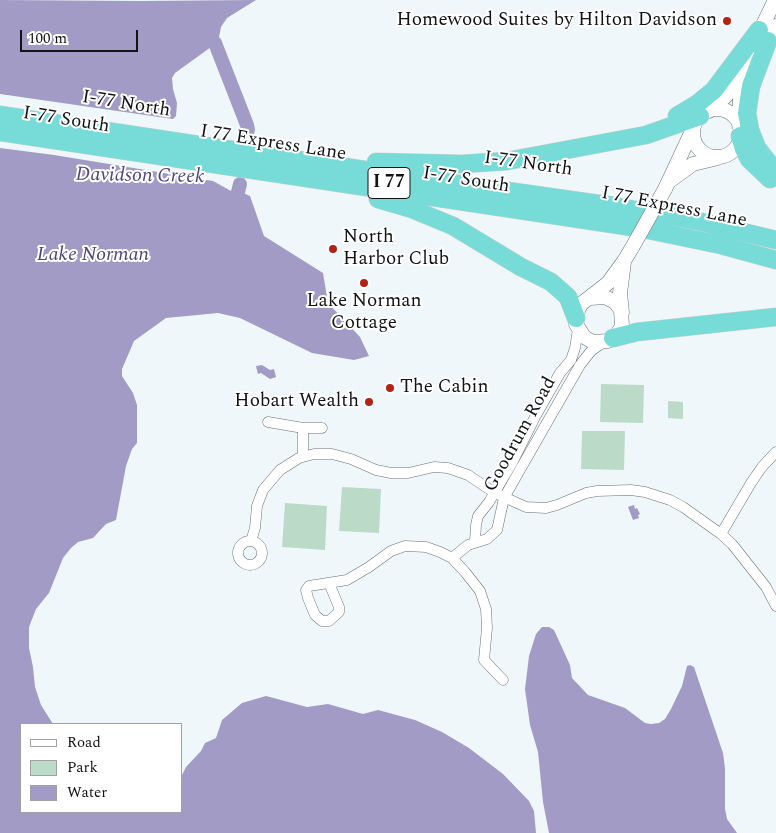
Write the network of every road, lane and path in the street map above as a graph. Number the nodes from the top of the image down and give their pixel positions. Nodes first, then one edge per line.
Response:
1 (775, 0) edge
2 (768, 32) edge
3 (0, 108) edge
4 (0, 116) edge
5 (701, 118) junction
6 (0, 125) edge
7 (740, 130) junction
8 (0, 132) edge
9 (569, 148) junction
10 (719, 158) junction
11 (362, 162) junction
12 (776, 172) edge
13 (273, 173) junction
14 (776, 184) edge
15 (668, 185) junction
16 (776, 233) edge
17 (776, 240) edge
18 (776, 252) edge
19 (776, 260) edge
20 (624, 262) junction
21 (590, 298) junction
22 (622, 315) junction
23 (776, 318) edge
24 (577, 323) junction
25 (608, 340) junction
26 (268, 422) dead end
27 (303, 428) junction
28 (322, 428) dead end
29 (776, 452) edge
30 (303, 456) junction
31 (499, 495) junction
32 (721, 534) junction
33 (251, 541) dead end
34 (475, 541) junction
35 (452, 558) junction
36 (329, 583) dead end
37 (776, 606) edge
38 (503, 680) dead end

1 - 2 main road
2 - 5 main road
2 - 7 main road
2 - 9 highway
2 - 12 highway
3 - 11 highway, I-77 North / I 77
4 - 17 highway, I 77 Express Lane / I 77
5 - 7 main road
5 - 9 highway
5 - 10 main road
5 - 15 main road
6 - 18 highway, I 77 Express Lane / I 77
7 - 10 main road
7 - 14 highway
8 - 13 highway, I-77 South / I 77
9 - 11 highway
10 - 15 main road
11 - 16 highway, I-77 North / I 77
13 - 19 highway, I-77 South / I 77
13 - 24 highway
15 - 20 main road, bridge
20 - 21 main road
20 - 22 main road
21 - 22 main road
21 - 24 main road
22 - 25 main road
23 - 25 highway
24 - 25 main road
24 - 31 street, Goodrum Road
25 - 31 street, Goodrum Road
26 - 27 street
27 - 28 street
27 - 30 street
29 - 32 street
30 - 31 street
30 - 33 street
31 - 32 street
31 - 34 street, Goodrum Road
31 - 34 street, Goodrum Road
32 - 37 street
34 - 35 street, Goodrum Road
35 - 36 street
35 - 38 street

